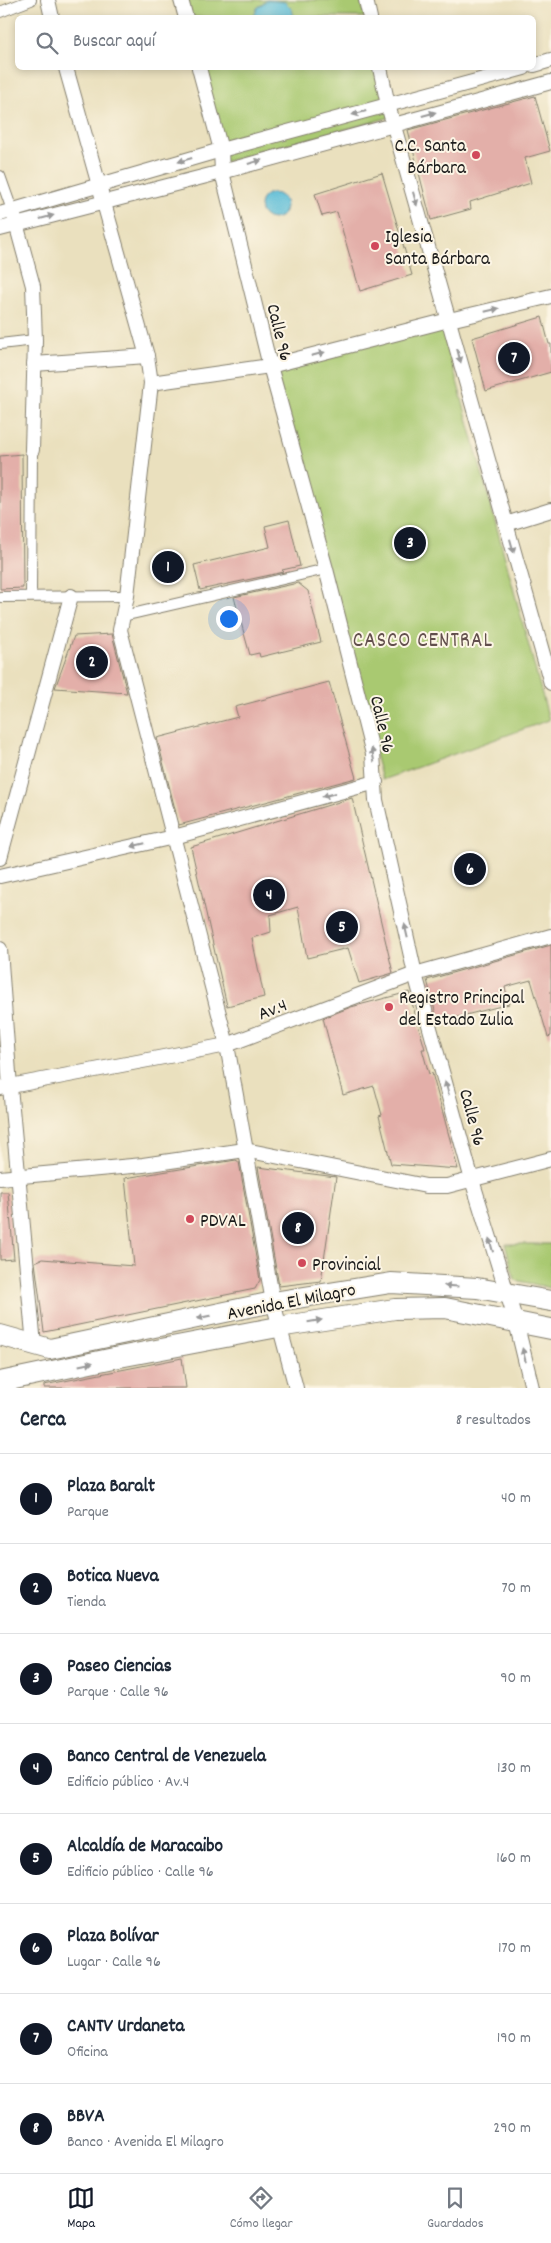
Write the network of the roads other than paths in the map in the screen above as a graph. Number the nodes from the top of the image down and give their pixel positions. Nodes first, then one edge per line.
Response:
1 (31, 0) edge
2 (48, 0) edge
3 (181, 0) edge
4 (366, 0) edge
5 (0, 12) edge
6 (51, 15) edge
7 (185, 15) edge
8 (369, 15) edge
9 (551, 60) edge
10 (536, 64) edge
11 (67, 70) edge
12 (200, 70) edge
13 (380, 70) edge
14 (517, 70) edge
15 (551, 82) edge
16 (388, 105) junction
17 (394, 123) junction
18 (221, 150) junction
19 (222, 172) junction
20 (0, 176) edge
21 (98, 184) junction
22 (103, 202) junction
23 (6, 212) edge
24 (16, 225) junction
25 (0, 229) edge
26 (551, 296) edge
27 (449, 320) junction
28 (35, 340) junction
29 (0, 344) edge
30 (147, 356) junction
31 (34, 364) junction
32 (270, 366) junction
33 (151, 382) junction
34 (32, 450) joint
35 (551, 510) edge
36 (506, 524) junction
37 (326, 569) junction
38 (32, 596) junction
39 (71, 596) junction
40 (127, 596) junction
41 (0, 597) edge
42 (123, 616) junction
43 (551, 683) edge
44 (376, 782) junction
45 (174, 838) junction
46 (0, 858) edge
47 (0, 876) edge
48 (551, 936) edge
49 (0, 949) edge
50 (415, 974) junction
51 (227, 1045) junction
52 (5, 1088) edge
53 (245, 1150) junction
54 (551, 1159) edge
55 (0, 1178) edge
56 (20, 1178) junction
57 (472, 1180) junction
58 (505, 1292) junction
59 (551, 1300) edge
60 (273, 1302) junction
61 (516, 1322) junction
62 (278, 1327) junction
63 (551, 1329) edge
64 (0, 1335) edge
65 (34, 1345) junction
66 (39, 1381) edge
67 (0, 1382) edge
68 (296, 1388) edge
69 (532, 1388) edge

1 - 5 street
2 - 6 street
3 - 7 street
4 - 8 street
9 - 10 street
11 - 21 street
12 - 18 street, Calle 96
13 - 16 street
14 - 16 street
17 -> 15 street
16 - 17 street
16 -> 18 street
19 -> 17 street
17 -> 27 street
18 - 19 street, Calle 96
18 -> 21 street
19 - 22 street
19 - 32 street, Calle 96
20 - 23 street
21 - 22 street
21 - 23 street
24 -> 22 street
22 - 30 street
23 - 24 street
24 - 25 street
24 - 28 street
27 -> 26 street
32 -> 27 street
27 -> 36 street
28 - 29 street
28 - 31 street
30 - 31 street
30 - 33 street
31 - 34 street
32 - 33 street
32 - 37 street, Calle 96
33 - 40 street
34 - 38 street
35 - 36 street
36 -> 43 street
37 - 42 street
44 -> 37 street, Calle 96
38 - 39 street
38 - 41 street
39 - 40 street
39 - 46 street
40 - 42 street
42 - 45 street
44 -> 45 street
50 -> 44 street, Calle 96
45 -> 47 street
45 - 51 street
48 - 50 street, Av.4
49 - 52 street
50 - 51 street, Av.4
57 -> 50 street, Calle 96
51 - 52 street, Av.4
51 - 53 street
52 - 56 street
53 - 56 street
53 - 57 street
53 - 60 street
54 - 57 street
55 - 56 street
56 - 65 street
58 -> 57 street, Calle 96
58 - 59 main road, Avenida El Milagro
58 -> 60 main road, Avenida El Milagro
58 - 61 street, Calle 96
60 - 62 street
60 -> 65 main road, Avenida El Milagro
62 -> 61 main road, Avenida El Milagro
61 - 63 main road, Avenida El Milagro
69 -> 61 street, Calle 96
66 -> 62 main road, Avenida El Milagro
62 - 68 street
64 - 65 main road, Avenida El Milagro
66 - 67 main road, Avenida El Milagro

